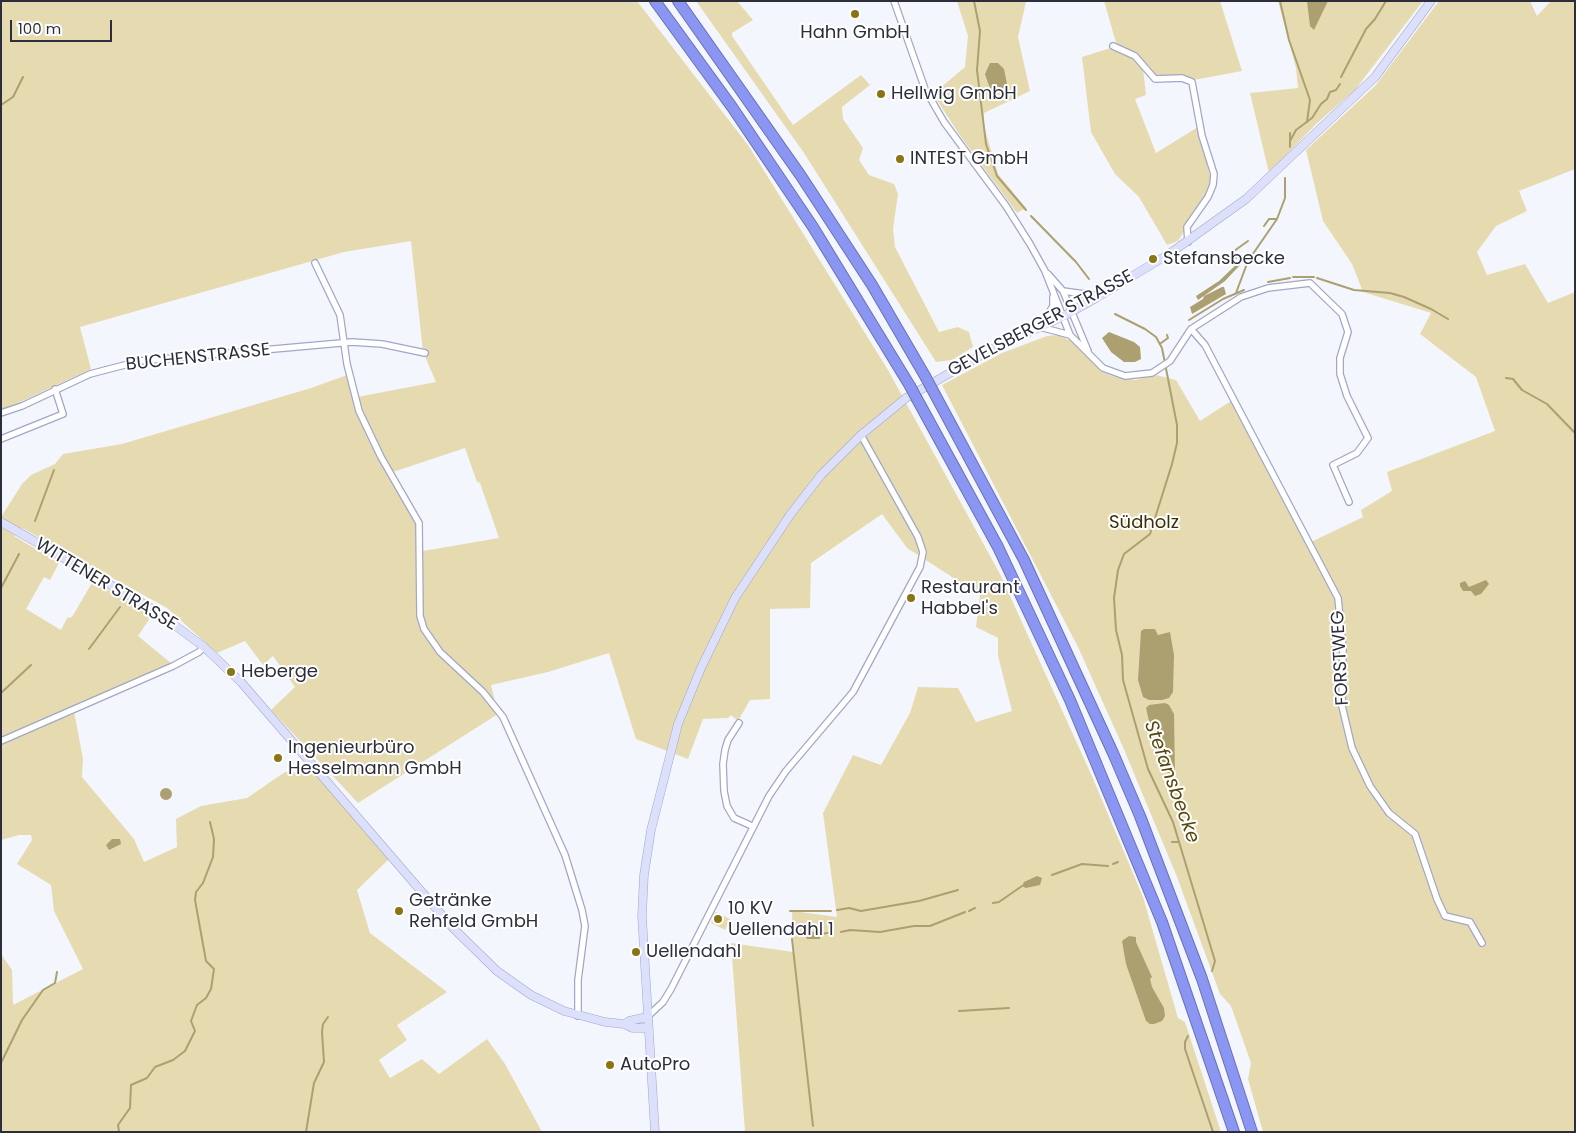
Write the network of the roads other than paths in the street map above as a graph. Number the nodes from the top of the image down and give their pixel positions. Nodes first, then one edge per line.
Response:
1 (655, 1) edge
2 (678, 1) edge
3 (894, 1) edge
4 (1431, 1) edge
5 (1113, 46) dead end
6 (1188, 242) junction
7 (314, 263) dead end
8 (1045, 271) junction
9 (1063, 291) junction
10 (1054, 296) junction
11 (1099, 296) junction
12 (1067, 314) junction
13 (1040, 327) junction
14 (1191, 329) junction
15 (1070, 335) junction
16 (344, 342) junction
17 (425, 353) dead end
18 (1089, 354) junction
19 (55, 389) junction
20 (1, 413) edge
21 (860, 435) junction
22 (1, 439) edge
23 (1348, 502) dead end
24 (1, 522) edge
25 (204, 647) junction
26 (739, 723) dead end
27 (1, 741) edge
28 (752, 826) junction
29 (1482, 943) dead end
30 (578, 1016) junction
31 (647, 1016) junction
32 (624, 1024) junction
33 (648, 1028) junction
34 (655, 1132) edge
35 (1234, 1132) edge
36 (1252, 1132) edge

1 - 35 highway, bridge
2 - 36 highway, bridge
3 - 8 street
4 - 6 main road, GEVELSBERGER STRASSE
5 - 6 street
6 - 11 main road, GEVELSBERGER STRASSE
7 - 16 street
8 - 9 street
8 - 10 street
9 - 11 street
9 - 12 street
10 - 12 street
10 - 13 street
11 - 12 main road, GEVELSBERGER STRASSE
12 - 13 main road, GEVELSBERGER STRASSE
12 - 15 street
12 - 18 street
13 - 15 street
13 - 21 main road, GEVELSBERGER STRASSE
14 - 18 street
14 - 23 street
14 - 29 street, FORSTWEG
15 - 18 street
16 - 17 street, BUCHENSTRASSE
16 - 19 street, BUCHENSTRASSE
16 - 30 street
19 - 20 street, BUCHENSTRASSE
19 - 22 street
21 - 28 street
21 - 31 main road, GEVELSBERGER STRASSE
24 - 25 main road, WITTENER STRASSE
25 - 27 street
25 - 30 main road, WITTENER STRASSE
26 - 28 street
28 - 31 street
30 - 32 main road
31 - 32 main road
31 - 33 main road, GEVELSBERGER STRASSE
32 - 33 main road
33 - 34 main road, GEVELSBERGER STRASSE

